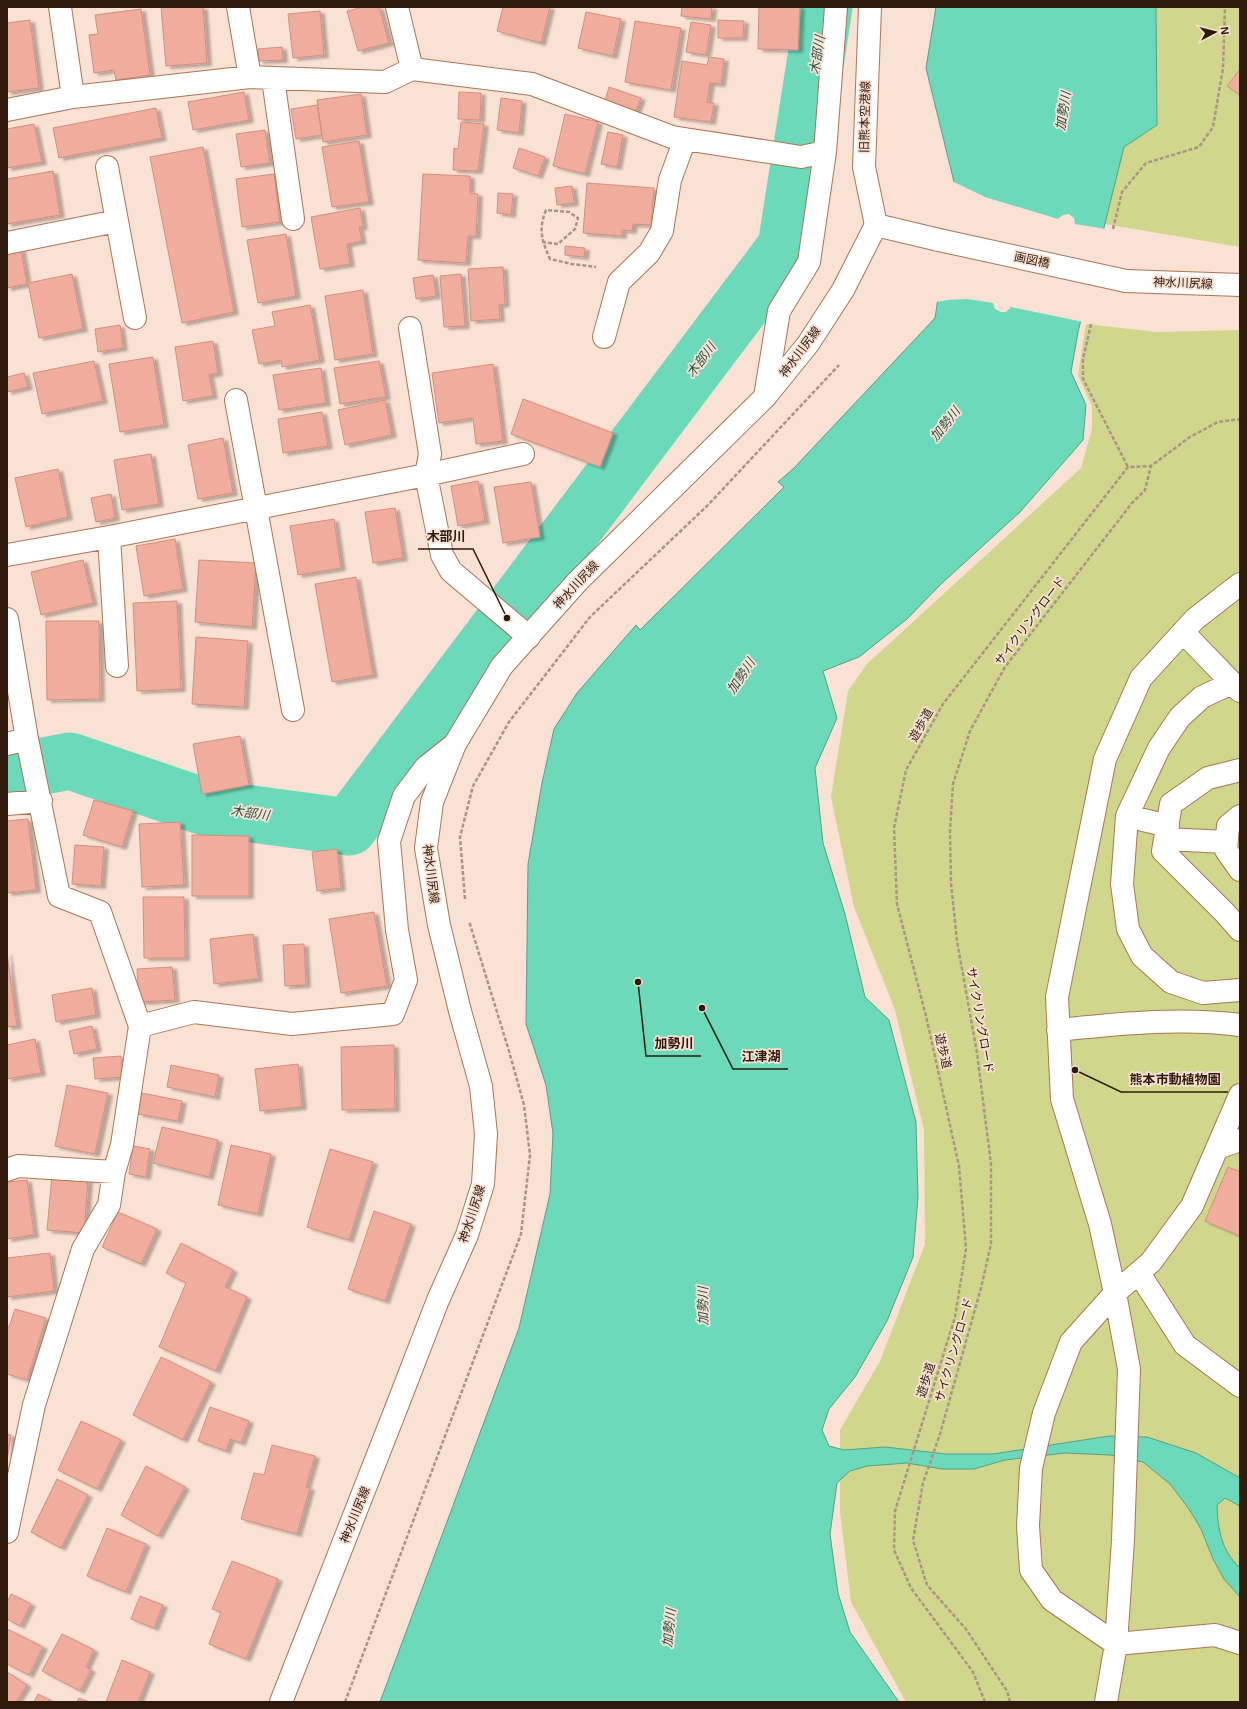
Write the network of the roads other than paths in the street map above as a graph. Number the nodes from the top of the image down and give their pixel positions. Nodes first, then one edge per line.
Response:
1 (60, 7) edge
2 (238, 7) edge
3 (396, 7) edge
4 (836, 7) edge
5 (870, 7) edge
6 (412, 69) junction
7 (250, 78) junction
8 (273, 79) junction
9 (73, 97) junction
10 (7, 110) edge
11 (685, 139) junction
12 (825, 152) junction
13 (107, 167) dead end
14 (293, 219) dead end
15 (117, 222) junction
16 (876, 225) junction
17 (7, 243) edge
18 (1126, 281) joint
19 (1240, 285) edge
20 (135, 318) dead end
21 (410, 328) dead end
22 (604, 337) dead end
23 (764, 397) junction
24 (236, 400) dead end
25 (523, 454) dead end
26 (426, 475) junction
27 (255, 509) junction
28 (109, 537) junction
29 (7, 555) edge
30 (1240, 584) edge
31 (7, 619) edge
32 (1183, 632) junction
33 (529, 637) junction
34 (117, 666) dead end
35 (1236, 687) edge
36 (293, 710) dead end
37 (17, 741) edge
38 (455, 744) junction
39 (1240, 770) edge
40 (41, 801) junction
41 (7, 804) edge
42 (1127, 816) junction
43 (1240, 816) edge
44 (1167, 833) junction
45 (1226, 842) junction
46 (1240, 870) edge
47 (1240, 930) edge
48 (1240, 990) edge
49 (1230, 1023) edge
50 (140, 1026) junction
51 (1058, 1030) junction
52 (1240, 1095) edge
53 (1240, 1140) edge
54 (1217, 1148) junction
55 (7, 1170) edge
56 (114, 1172) junction
57 (1138, 1273) junction
58 (1115, 1293) junction
59 (1240, 1386) edge
60 (7, 1532) edge
61 (1240, 1643) edge
62 (1116, 1644) junction
63 (281, 1702) edge
64 (1106, 1702) edge

1 - 9 street
2 - 7 street
3 - 6 street
4 - 12 street
5 - 16 street, 旧熊本空港線
6 - 8 street
6 - 11 street
7 - 8 street
7 - 9 street
8 - 14 street
9 - 10 street
11 - 12 street
11 - 22 street
12 - 23 street
13 - 15 street
15 - 17 street
15 - 20 street
16 - 18 street, 画図橋, bridge
16 - 23 street, 神水川尻線
18 - 19 street, 神水川尻線
21 - 26 street
23 - 33 street, 神水川尻線
24 - 27 street
25 - 26 street
26 - 27 street
26 - 33 street
27 - 28 street
27 - 36 street
28 - 29 street
28 - 34 street
30 - 32 street
31 - 37 street
32 - 35 street
32 - 51 street
33 - 38 street, 神水川尻線
35 - 42 street
37 - 40 street
38 - 50 street
38 - 63 street, 神水川尻線
39 - 44 street
40 - 41 street
40 - 50 street
42 - 44 street
42 - 48 street
43 - 45 street
44 - 45 street
44 - 47 street
45 - 46 street
48 - 49 street
49 - 51 street
50 - 56 street
51 - 58 street
52 - 54 street
53 - 54 street
54 - 57 street
55 - 56 street
56 - 60 street
57 - 58 street
57 - 59 street
58 - 62 street
58 - 62 street
61 - 62 street
62 - 64 street

